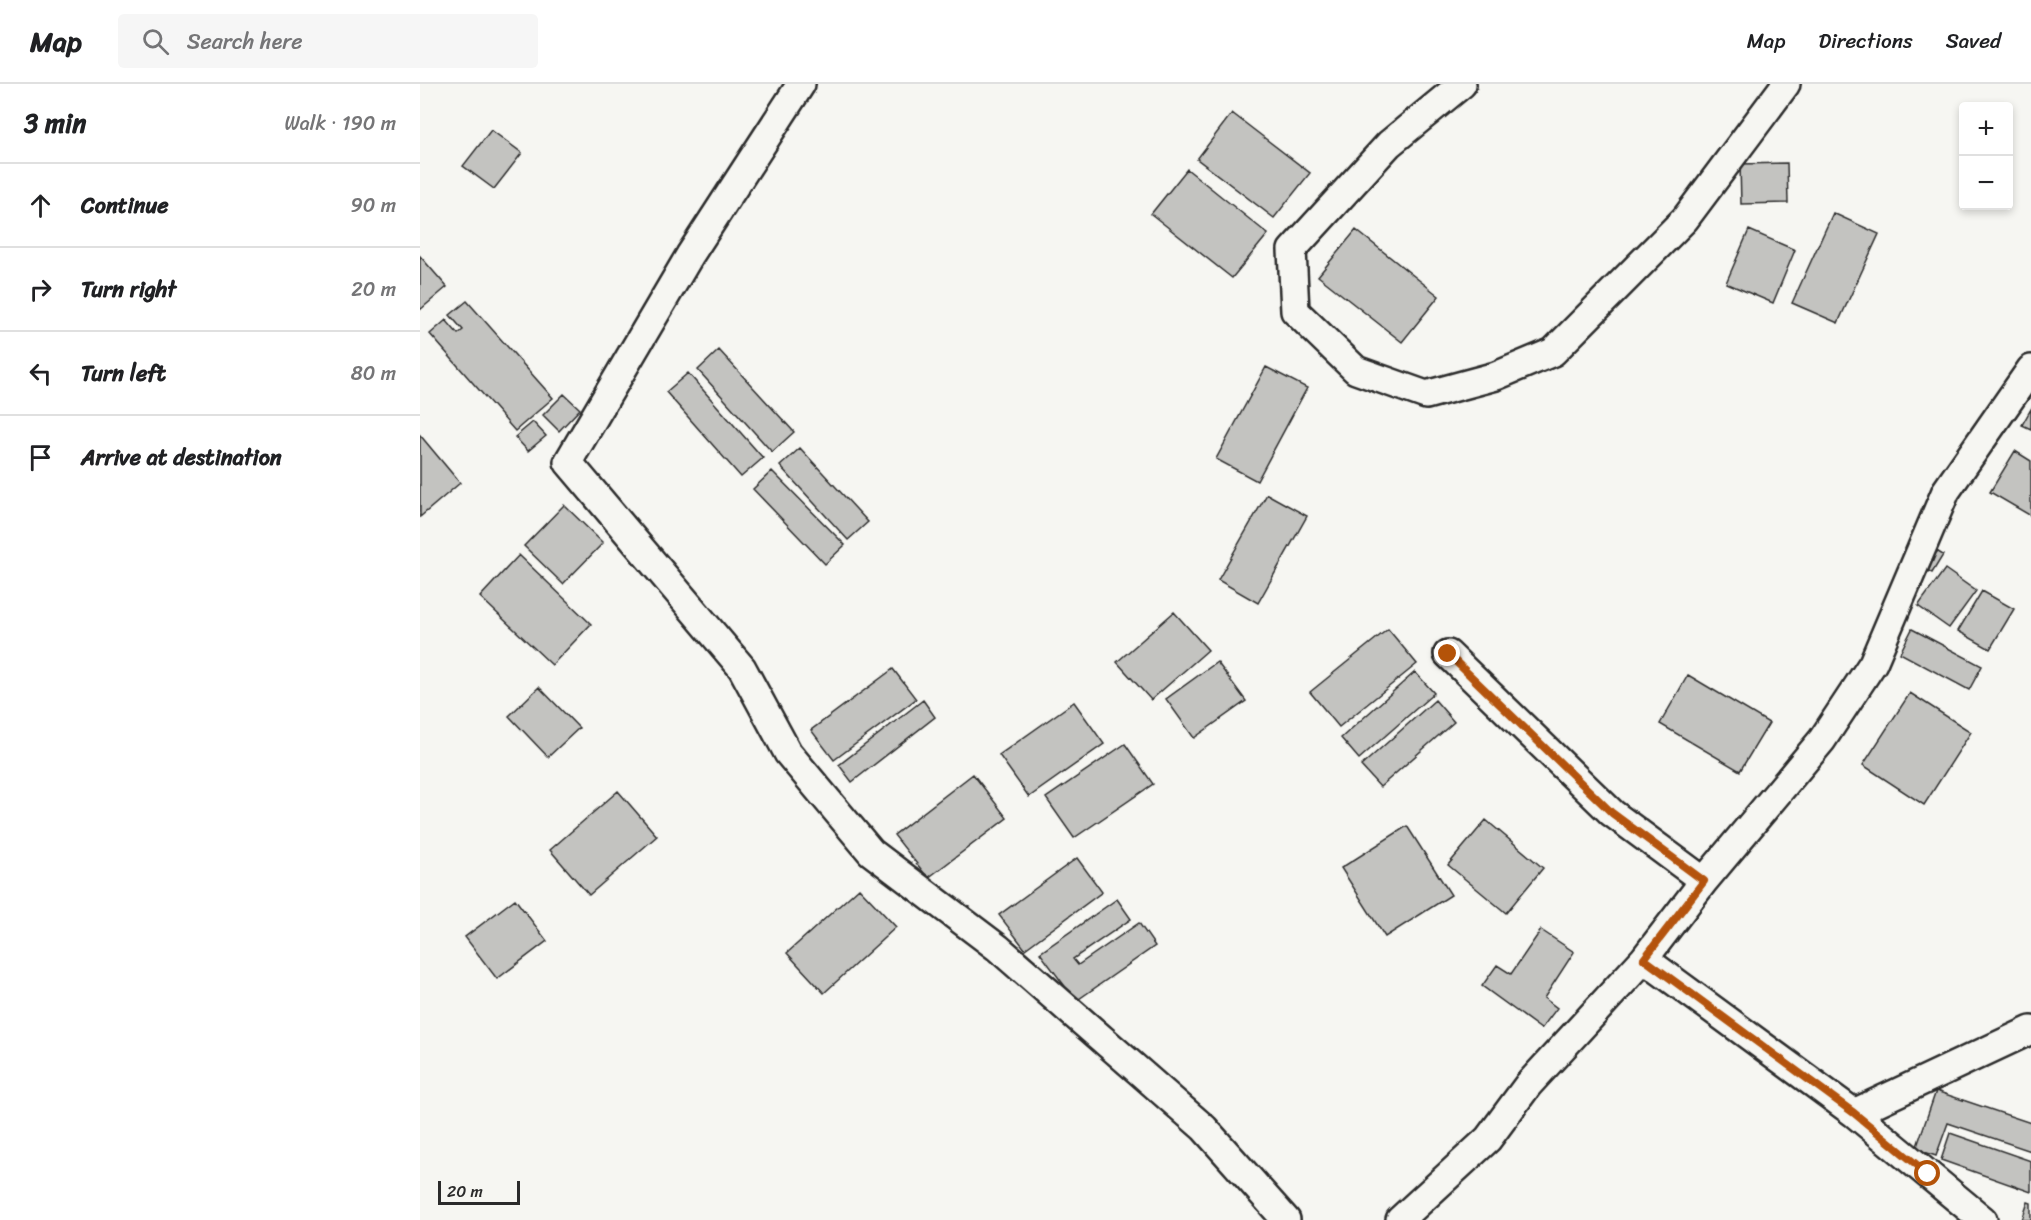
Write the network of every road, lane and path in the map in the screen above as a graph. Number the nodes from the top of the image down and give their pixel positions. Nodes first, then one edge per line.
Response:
1 (801, 84) edge
2 (1462, 84) edge
3 (1786, 84) edge
4 (2031, 369) edge
5 (1448, 654) dead end
6 (1704, 881) junction
7 (1644, 959) junction
8 (2031, 1030) edge
9 (1854, 1113) junction
10 (1286, 1220) edge
11 (1400, 1220) edge
12 (1983, 1220) edge

1 - 10 street
2 - 3 street
4 - 6 street
5 - 6 street
6 - 7 street
7 - 9 street
7 - 11 street
8 - 9 street
9 - 12 street

